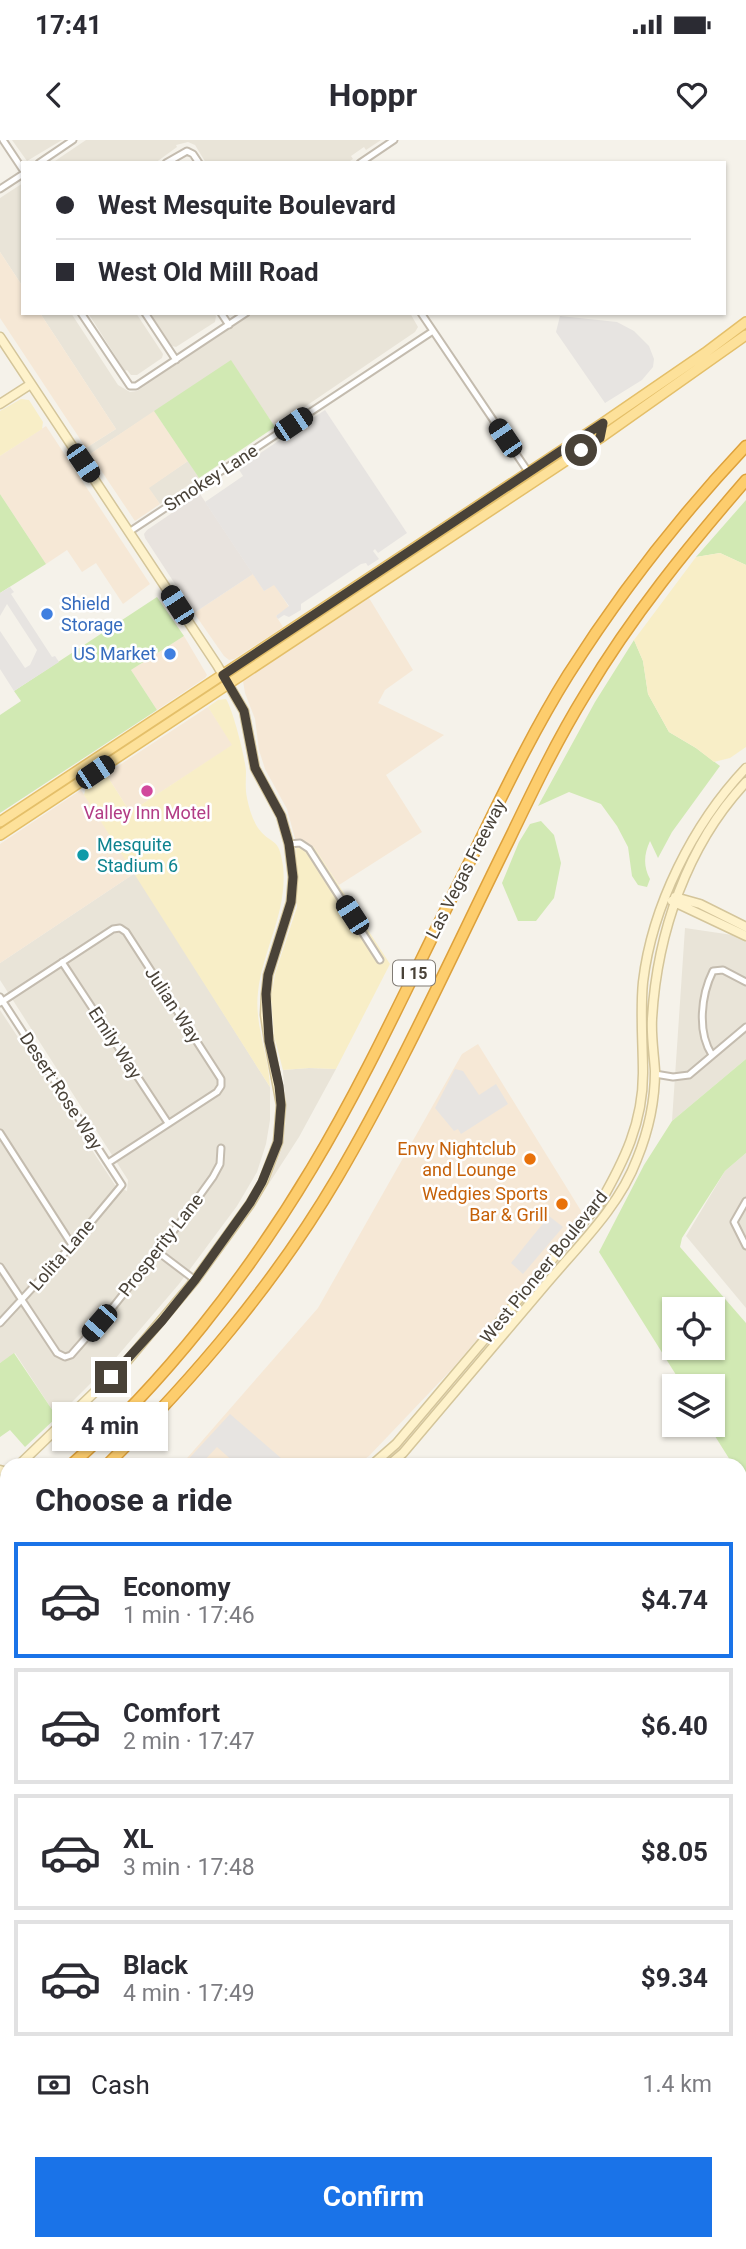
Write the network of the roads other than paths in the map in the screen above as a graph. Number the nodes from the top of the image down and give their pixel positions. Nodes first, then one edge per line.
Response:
1 (3, 140) edge
2 (73, 140) edge
3 (394, 140) edge
4 (42, 161) edge
5 (170, 161) edge
6 (197, 161) edge
7 (363, 161) edge
8 (21, 169) edge
9 (21, 173) edge
10 (0, 189) edge
11 (83, 315) edge
12 (146, 315) edge
13 (222, 315) edge
14 (243, 315) edge
15 (422, 315) edge
16 (746, 321) edge
17 (229, 325) junction
18 (433, 331) junction
19 (746, 335) edge
20 (0, 337) edge
21 (176, 360) junction
22 (31, 384) junction
23 (0, 404) edge
24 (603, 423) junction
25 (600, 438) junction
26 (746, 443) edge
27 (531, 477) junction
28 (746, 480) edge
29 (129, 532) junction
30 (226, 679) junction
31 (746, 768) edge
32 (746, 782) edge
33 (0, 822) edge
34 (0, 835) edge
35 (289, 844) junction
36 (667, 897) junction
37 (677, 900) junction
38 (746, 927) edge
39 (746, 936) edge
40 (380, 960) dead end
41 (62, 962) junction
42 (746, 982) edge
43 (1, 1000) edge
44 (746, 1027) edge
45 (712, 1055) junction
46 (655, 1074) junction
47 (168, 1123) junction
48 (0, 1133) edge
49 (221, 1148) dead end
50 (108, 1163) junction
51 (122, 1185) joint
52 (746, 1201) edge
53 (72, 1245) junction
54 (746, 1246) edge
55 (158, 1252) junction
56 (0, 1266) edge
57 (195, 1280) junction
58 (22, 1300) junction
59 (0, 1323) edge
60 (26, 1458) edge
61 (78, 1458) edge
62 (114, 1458) edge
63 (380, 1458) edge
64 (397, 1458) edge

1 - 8 street
2 - 4 street
3 - 7 street
5 - 6 street
9 - 10 street
11 - 21 street
12 - 21 street
13 - 17 street
14 - 17 street
15 - 18 street
16 - 24 main road
17 - 21 street
18 - 27 street
18 - 29 street, Smokey Lane
19 - 25 main road
20 - 22 main road
22 - 23 main road
22 - 29 main road
24 - 25 main road
24 - 27 main road
25 - 27 main road
26 - 61 highway, Las Vegas Freeway / I 15
27 - 30 main road
28 - 62 highway, Las Vegas Freeway / I 15
29 - 30 main road
30 - 33 main road
30 - 34 main road
30 - 35 main road
31 - 36 main road, West Pioneer Boulevard
32 - 37 main road, West Pioneer Boulevard
35 - 40 street
35 - 57 main road
36 - 37 main road
36 - 63 main road, West Pioneer Boulevard
37 - 38 main road
37 - 39 main road
37 - 46 main road, West Pioneer Boulevard
41 - 43 street
41 - 47 street, Emily Way
41 - 47 street, Julian Way
42 - 45 street
43 - 50 street, Desert Rose Way
44 - 45 street
45 - 46 street
46 - 64 main road, West Pioneer Boulevard
47 - 50 street
48 - 53 street
49 - 55 street, Prosperity Lane
50 - 51 street, Desert Rose Way
51 - 53 street, Lolita Lane
52 - 54 street
53 - 58 street, Lolita Lane
55 - 57 street
55 - 58 street, Prosperity Lane
56 - 58 street
57 - 60 main road
58 - 59 street, Lolita Lane

